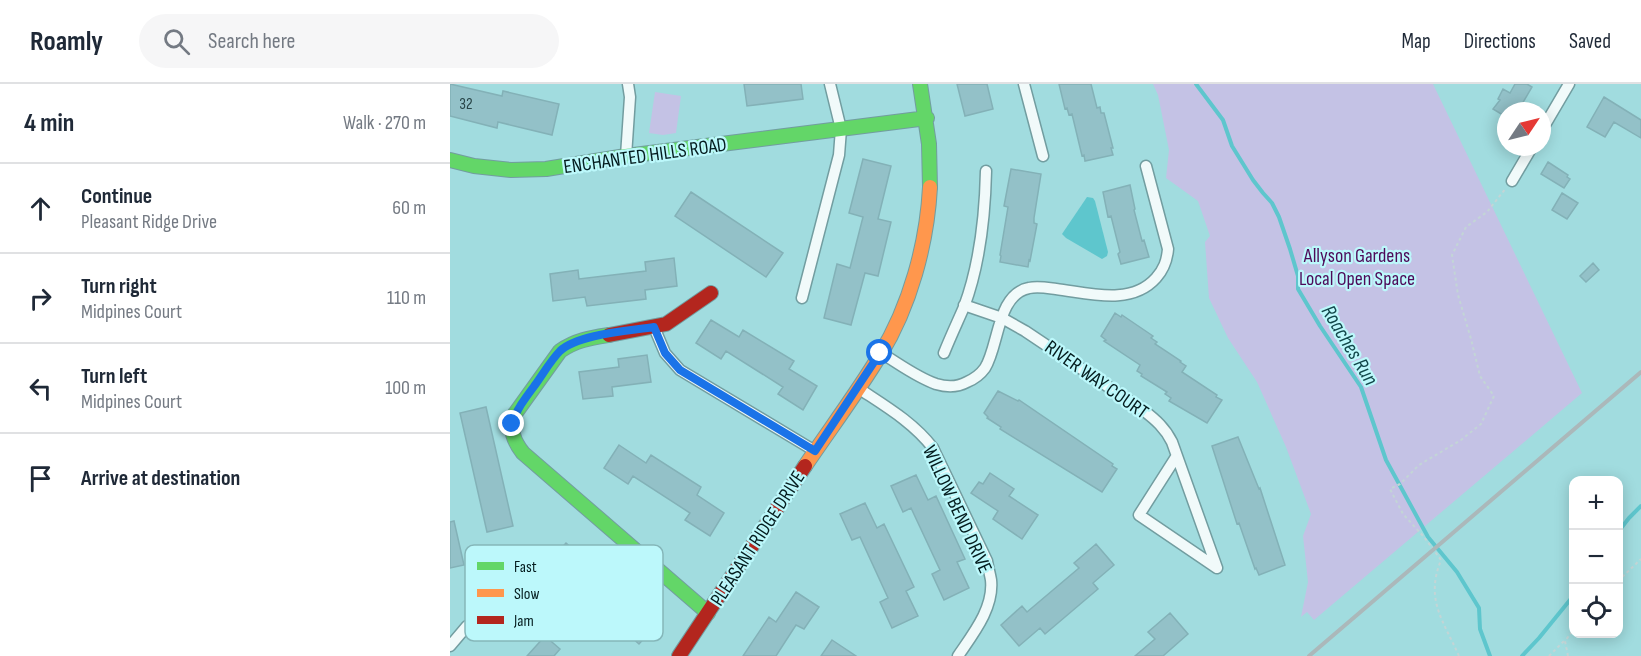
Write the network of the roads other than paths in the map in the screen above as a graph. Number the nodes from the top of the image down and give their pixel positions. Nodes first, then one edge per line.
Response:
1 (628, 84) edge
2 (830, 84) edge
3 (920, 84) edge
4 (1023, 84) edge
5 (1569, 84) edge
6 (1551, 115) edge
7 (927, 118) junction
8 (841, 129) junction
9 (627, 156) junction
10 (1043, 156) dead end
11 (1527, 156) edge
12 (450, 160) edge
13 (1146, 166) dead end
14 (986, 171) dead end
15 (1512, 181) road end
16 (711, 292) dead end
17 (802, 298) dead end
18 (964, 305) junction
19 (1002, 318) junction
20 (654, 327) junction
21 (880, 353) junction
22 (944, 354) dead end
23 (858, 388) junction
24 (815, 451) junction
25 (1176, 457) junction
26 (629, 545) edge
27 (663, 574) edge
28 (708, 613) junction
29 (465, 628) edge
30 (450, 646) edge
31 (679, 656) edge
32 (958, 656) edge

1 - 9 street
2 - 8 street
3 - 7 street, PLEASANT RIDGE DRIVE
4 - 10 street
5 - 6 street
7 - 8 street, ENCHANTED HILLS ROAD
7 - 21 street, PLEASANT RIDGE DRIVE
8 - 9 street, ENCHANTED HILLS ROAD
8 - 17 street
9 - 12 street, ENCHANTED HILLS ROAD
11 - 15 street
13 - 19 street
14 - 18 street
16 - 20 street
18 - 19 street, RIVER WAY COURT
18 - 22 street
19 - 21 street
19 - 25 street, RIVER WAY COURT
20 - 24 street
20 - 26 street
21 - 23 street, PLEASANT RIDGE DRIVE
23 - 24 street, PLEASANT RIDGE DRIVE
23 - 32 street, WILLOW BEND DRIVE
24 - 28 street, PLEASANT RIDGE DRIVE
25 - 25 street, RIVER WAY COURT
27 - 28 street
28 - 31 street, PLEASANT RIDGE DRIVE
29 - 30 street

